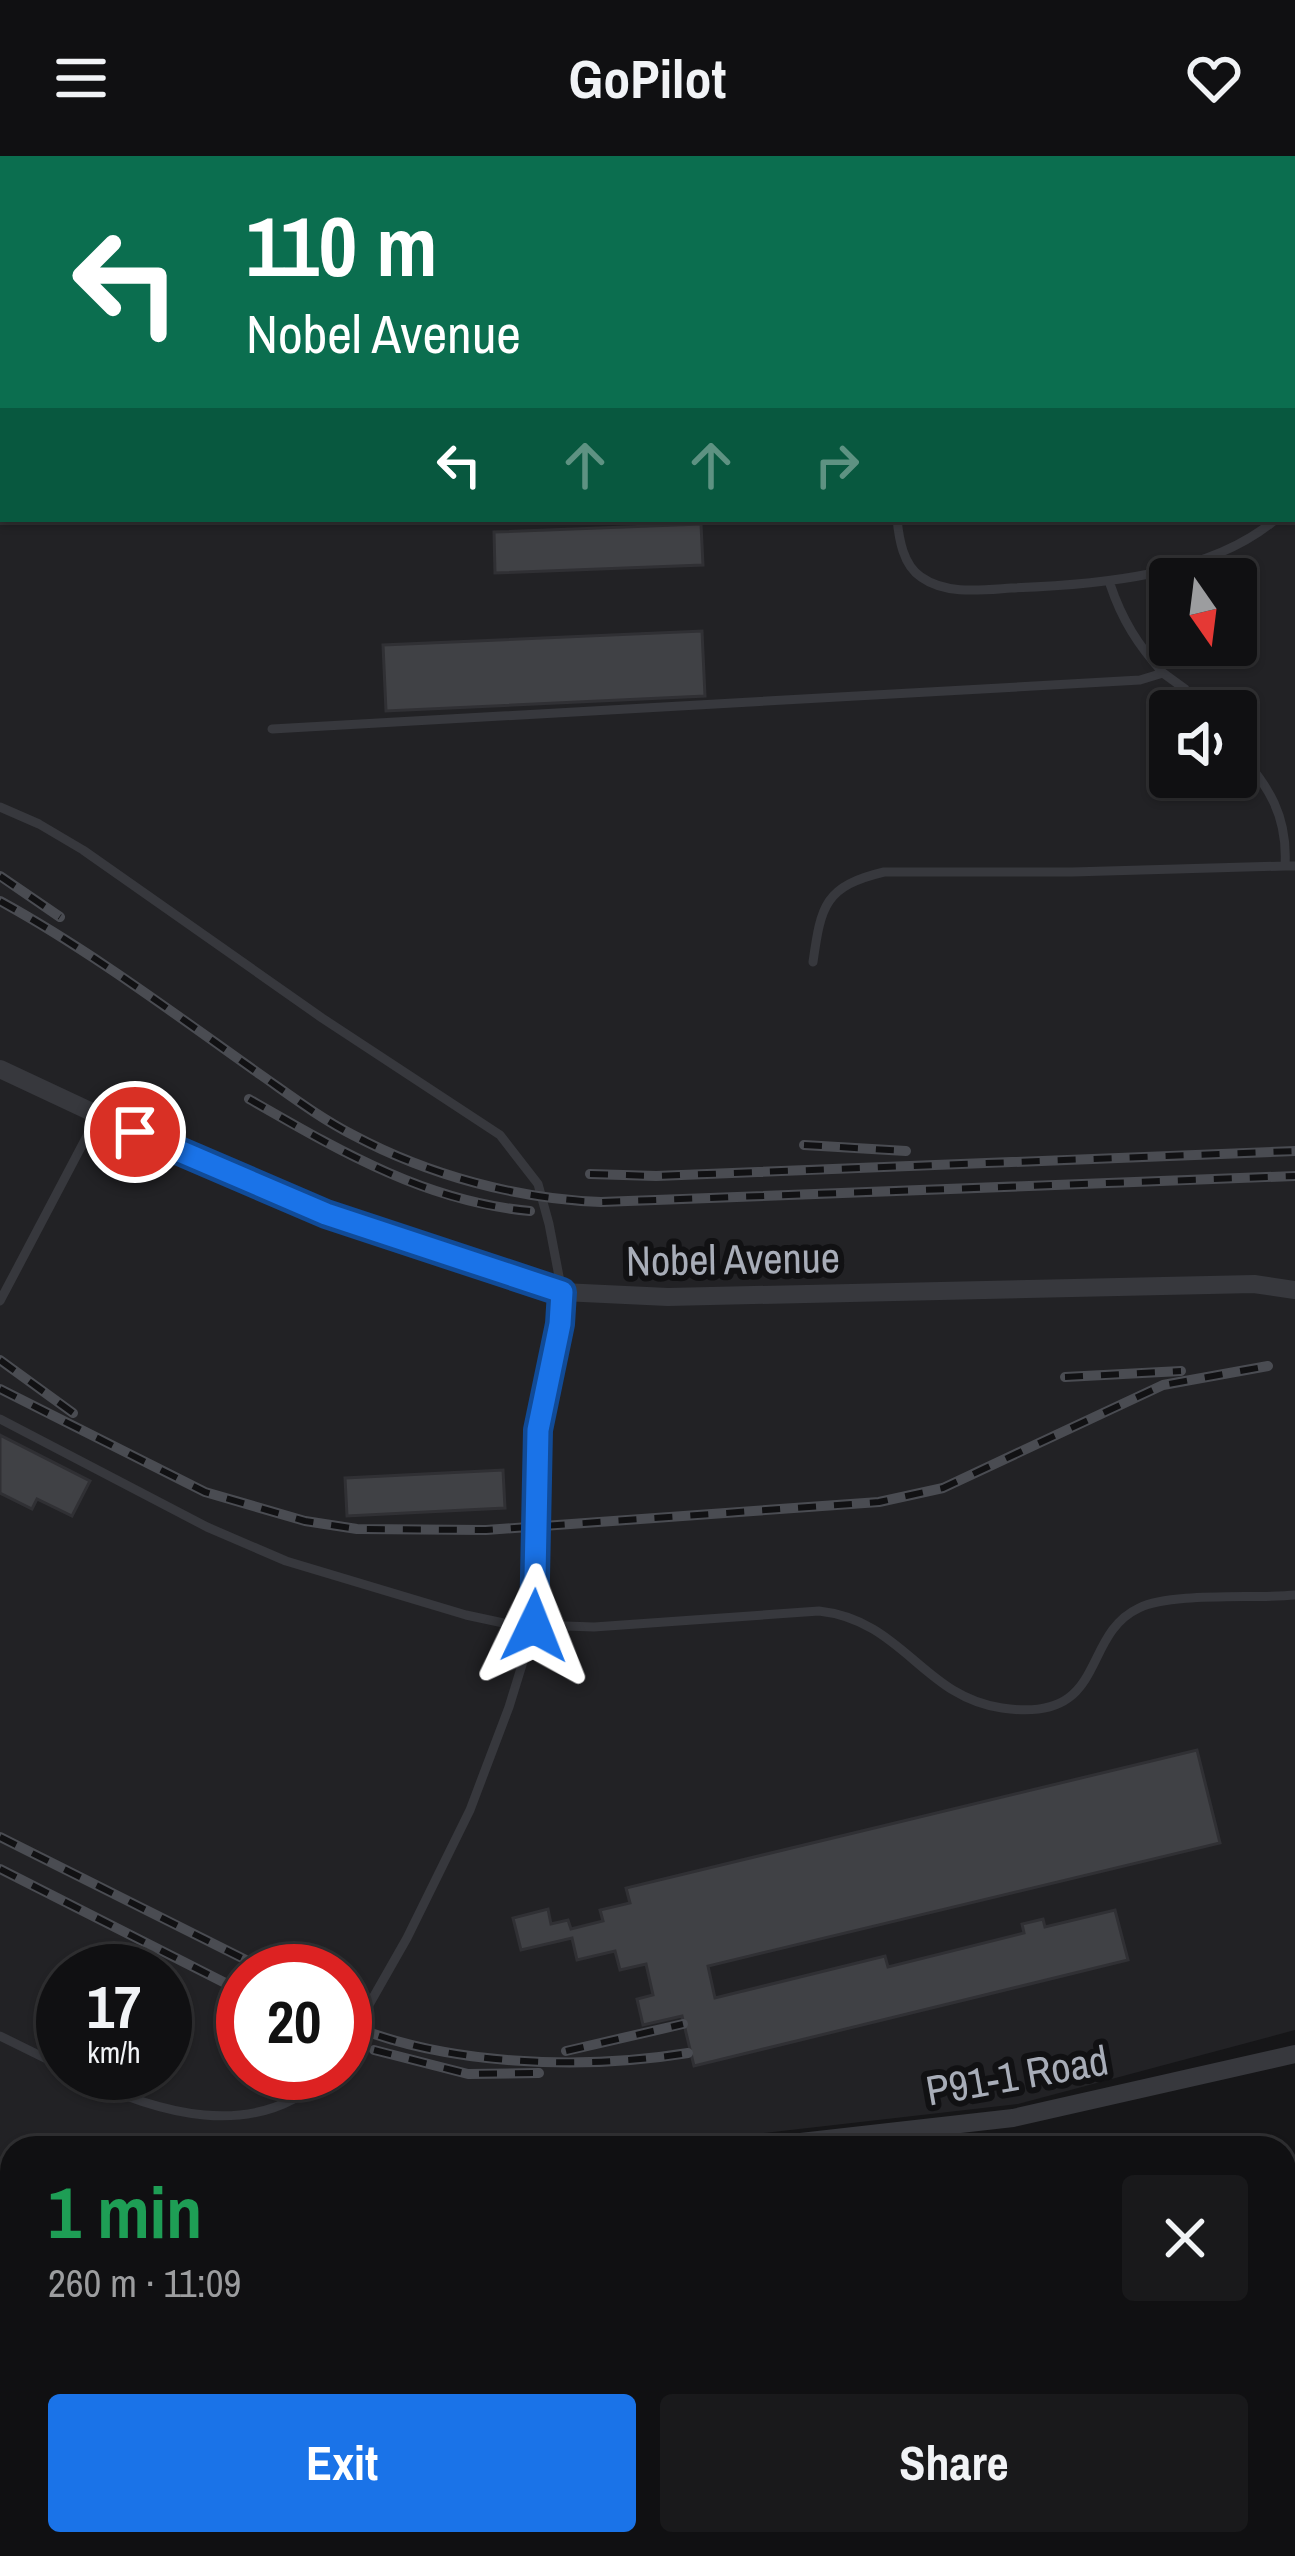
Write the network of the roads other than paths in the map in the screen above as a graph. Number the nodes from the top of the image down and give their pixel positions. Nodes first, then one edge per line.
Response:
1 (898, 522) edge
2 (1271, 522) edge
3 (1110, 584) junction
4 (1163, 673) junction
5 (1186, 690) edge
6 (272, 729) dead end
7 (1257, 776) edge
8 (0, 807) edge
9 (1290, 866) edge
10 (813, 962) dead end
11 (0, 1070) edge
12 (98, 1115) junction
13 (1295, 1290) edge
14 (562, 1292) junction
15 (0, 1301) edge
16 (0, 1419) edge
17 (1295, 1594) edge
18 (534, 1626) junction
19 (372, 1999) edge
20 (0, 2036) edge
21 (36, 2054) edge
22 (1295, 2054) edge
23 (136, 2100) edge
24 (294, 2100) edge
25 (854, 2136) edge

1 - 3 lane
2 - 3 lane
3 - 4 lane
4 - 5 lane
4 - 6 lane
7 - 9 lane
8 - 14 lane
9 - 10 lane
11 - 12 street, Nobel Avenue
12 - 14 street, Nobel Avenue
12 - 15 lane
13 - 14 street, Nobel Avenue
14 - 18 lane
16 - 18 lane
17 - 18 lane
18 - 19 lane
20 - 21 lane
22 - 25 street, P91-1 Road
23 - 24 lane

